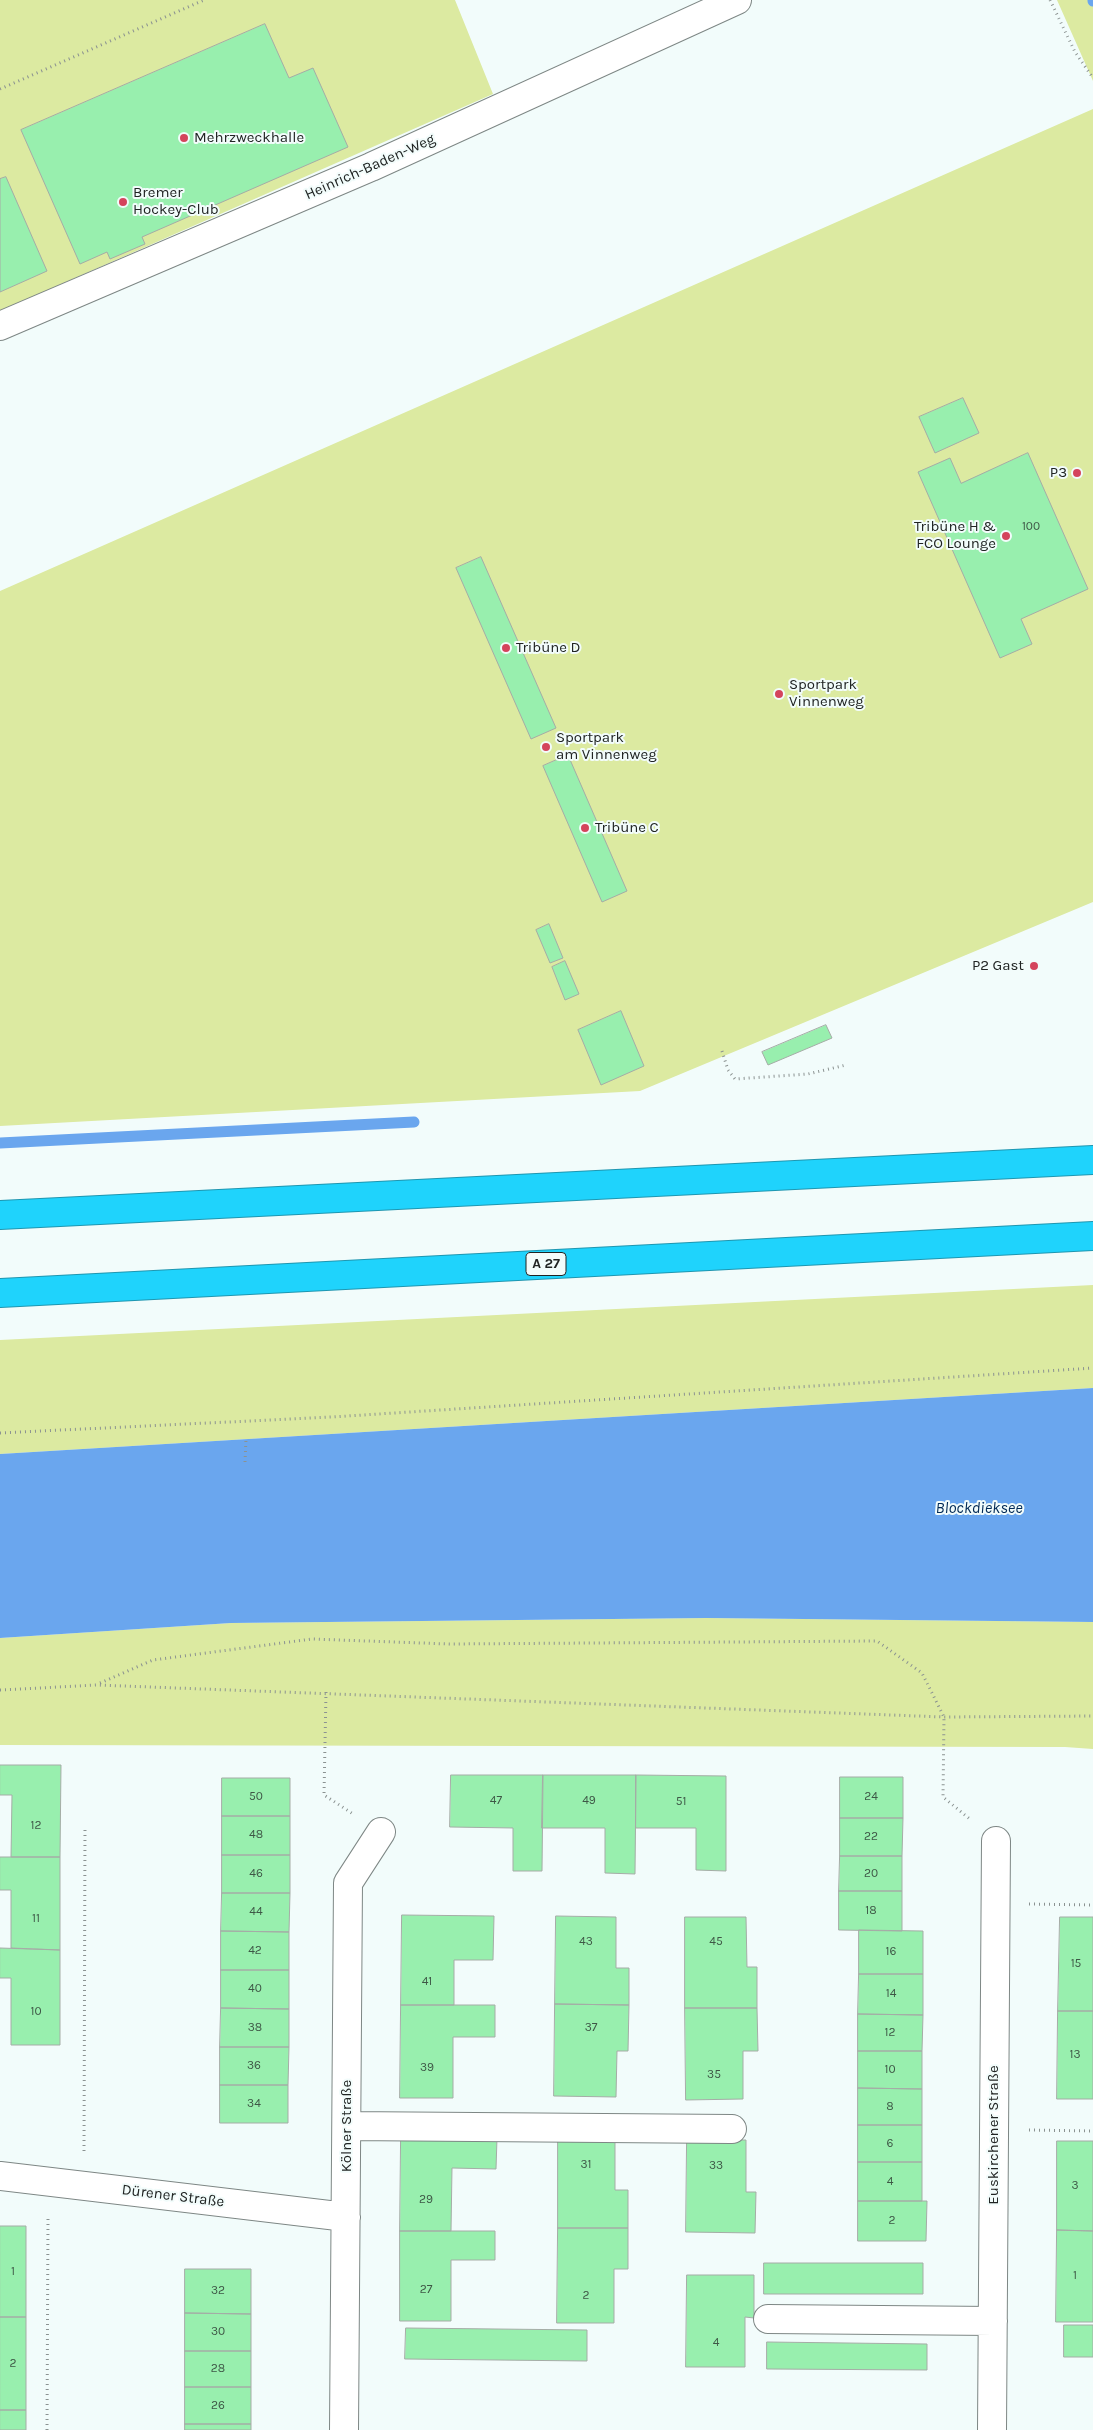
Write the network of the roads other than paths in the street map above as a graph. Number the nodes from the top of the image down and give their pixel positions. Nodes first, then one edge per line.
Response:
1 (736, 0) edge
2 (0, 326) edge
3 (1093, 1160) edge
4 (0, 1215) edge
5 (1093, 1236) edge
6 (0, 1293) edge
7 (382, 1832) road end
8 (996, 1841) road end
9 (347, 2126) junction
10 (732, 2128) dead end
11 (0, 2176) edge
12 (346, 2217) junction
13 (768, 2319) dead end
14 (993, 2321) junction
15 (344, 2430) edge
16 (992, 2430) edge

1 - 2 street, Heinrich-Baden-Weg
3 - 4 highway
5 - 6 highway, A 27
7 - 9 street, Kölner Straße
8 - 14 street, Euskirchener Straße
9 - 10 street
9 - 12 street, Kölner Straße
11 - 12 street, Dürener Straße
12 - 15 street, Kölner Straße
13 - 14 street
14 - 16 street, Euskirchener Straße

